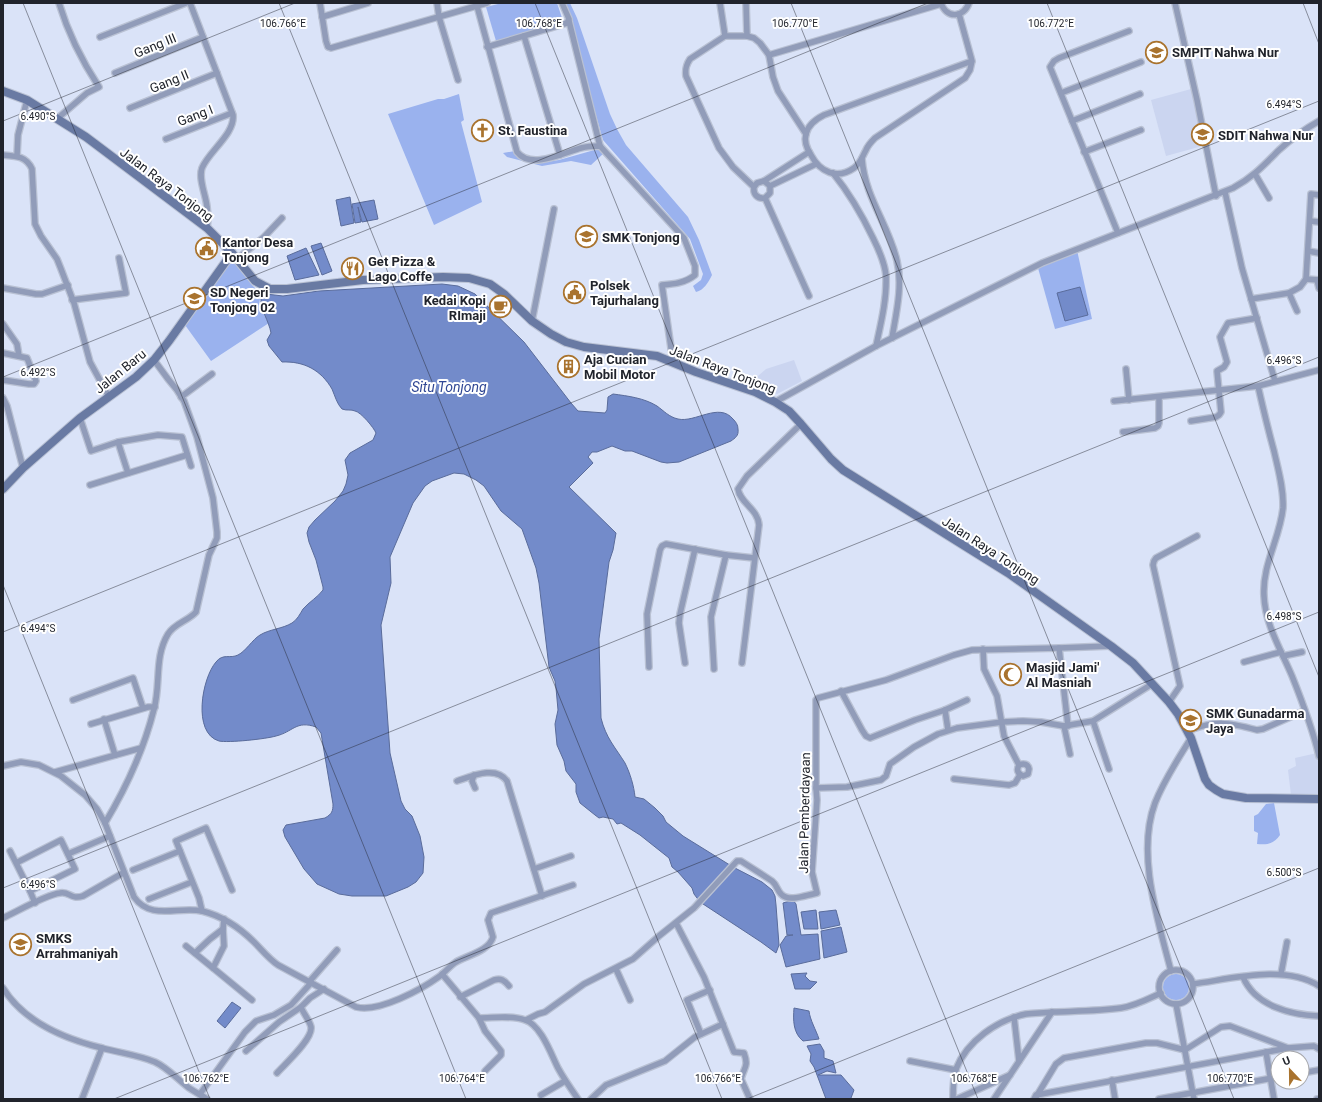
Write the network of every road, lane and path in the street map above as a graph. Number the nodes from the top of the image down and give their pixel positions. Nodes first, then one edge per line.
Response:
1 (59, 3) edge
2 (186, 3) edge
3 (190, 3) edge
4 (320, 3) edge
5 (368, 3) edge
6 (437, 3) edge
7 (487, 3) edge
8 (562, 3) edge
9 (720, 3) edge
10 (746, 3) edge
11 (941, 3) edge
12 (969, 3) edge
13 (1174, 3) edge
14 (477, 6) junction
15 (959, 14) junction
16 (322, 17) junction
17 (440, 17) junction
18 (569, 21) junction
19 (1128, 31) dead end
20 (524, 36) junction
21 (725, 36) junction
22 (747, 36) junction
23 (100, 37) dead end
24 (203, 37) junction
25 (487, 47) junction
26 (769, 55) junction
27 (972, 61) junction
28 (1141, 62) dead end
29 (115, 73) dead end
30 (217, 74) junction
31 (458, 80) dead end
32 (3, 91) edge
33 (1061, 93) junction
34 (1140, 94) dead end
35 (27, 100) junction
36 (130, 108) dead end
37 (232, 113) junction
38 (58, 118) junction
39 (1072, 121) junction
40 (1319, 121) edge
41 (1141, 130) dead end
42 (806, 134) junction
43 (166, 139) dead end
44 (600, 146) junction
45 (809, 152) junction
46 (1084, 152) junction
47 (3, 155) edge
48 (560, 155) junction
49 (17, 156) junction
50 (862, 159) junction
51 (816, 164) junction
52 (833, 173) junction
53 (1255, 174) junction
54 (764, 181) junction
55 (770, 186) junction
56 (754, 187) junction
57 (1225, 192) junction
58 (1319, 195) edge
59 (1216, 196) junction
60 (765, 198) junction
61 (1269, 198) dead end
62 (554, 209) dead end
63 (282, 218) dead end
64 (1310, 222) junction
65 (1319, 222) edge
66 (207, 228) junction
67 (1118, 232) junction
68 (1308, 251) junction
69 (1319, 253) edge
70 (235, 256) junction
71 (119, 258) dead end
72 (1306, 279) junction
73 (1318, 280) edge
74 (68, 285) junction
75 (3, 288) edge
76 (1319, 288) edge
77 (1289, 293) junction
78 (809, 296) dead end
79 (1251, 299) junction
80 (72, 300) junction
81 (1297, 311) dead end
82 (1257, 318) junction
83 (532, 321) junction
84 (3, 324) edge
85 (892, 338) junction
86 (876, 346) junction
87 (3, 353) edge
88 (19, 356) junction
89 (154, 360) junction
90 (672, 362) junction
91 (1126, 369) dead end
92 (1319, 370) edge
93 (212, 374) dead end
94 (3, 380) edge
95 (1275, 381) junction
96 (1258, 386) junction
97 (1218, 390) junction
98 (109, 397) junction
99 (181, 397) junction
100 (1158, 397) junction
101 (3, 398) edge
102 (1129, 400) junction
103 (1114, 401) dead end
104 (775, 402) junction
105 (80, 418) junction
106 (1191, 421) dead end
107 (801, 424) junction
108 (1123, 432) dead end
109 (118, 442) junction
110 (187, 455) junction
111 (191, 466) dead end
112 (23, 468) junction
113 (128, 473) junction
114 (90, 485) dead end
115 (3, 489) edge
116 (1197, 536) dead end
117 (695, 549) junction
118 (726, 555) junction
119 (754, 558) junction
120 (1111, 646) junction
121 (1059, 648) junction
122 (983, 649) junction
123 (1302, 652) dead end
124 (1282, 654) junction
125 (1244, 662) dead end
126 (685, 663) dead end
127 (742, 663) dead end
128 (649, 666) dead end
129 (714, 669) dead end
130 (1152, 684) junction
131 (841, 691) junction
132 (73, 700) dead end
133 (967, 700) dead end
134 (1169, 702) junction
135 (155, 707) junction
136 (143, 708) junction
137 (945, 710) junction
138 (1304, 711) junction
139 (104, 719) junction
140 (1093, 721) junction
141 (1002, 722) junction
142 (91, 724) dead end
143 (1066, 726) junction
144 (948, 730) junction
145 (1189, 734) junction
146 (141, 748) junction
147 (1318, 748) edge
148 (1070, 754) dead end
149 (115, 755) junction
150 (1319, 756) edge
151 (1019, 765) junction
152 (3, 766) edge
153 (1109, 769) dead end
154 (55, 772) junction
155 (474, 775) junction
156 (1020, 775) junction
157 (954, 779) dead end
158 (457, 781) dead end
159 (475, 788) dead end
160 (816, 788) junction
161 (1319, 799) edge
162 (104, 823) junction
163 (110, 836) junction
164 (10, 851) dead end
165 (180, 851) junction
166 (68, 854) junction
167 (571, 856) dead end
168 (16, 863) junction
169 (534, 869) junction
170 (132, 870) dead end
171 (123, 873) junction
172 (192, 882) junction
173 (573, 884) dead end
174 (232, 890) dead end
175 (30, 891) junction
176 (542, 896) junction
177 (149, 899) dead end
178 (35, 903) junction
179 (202, 911) junction
180 (3, 918) edge
181 (224, 920) junction
182 (676, 923) junction
183 (222, 929) junction
184 (1287, 942) dead end
185 (186, 946) dead end
186 (337, 950) dead end
187 (195, 953) junction
188 (213, 968) junction
189 (616, 969) junction
190 (1171, 971) junction
191 (442, 974) junction
192 (1281, 974) junction
193 (1243, 977) junction
194 (310, 982) junction
195 (1193, 984) junction
196 (509, 986) dead end
197 (1319, 986) edge
198 (3, 988) edge
199 (324, 989) junction
200 (710, 990) junction
201 (1161, 993) junction
202 (460, 997) junction
203 (252, 1000) dead end
204 (630, 1000) dead end
205 (1176, 1004) junction
206 (301, 1007) junction
207 (1052, 1012) junction
208 (1319, 1016) edge
209 (479, 1018) junction
210 (1014, 1018) junction
211 (526, 1020) junction
212 (723, 1024) junction
213 (701, 1034) junction
214 (102, 1048) junction
215 (1288, 1048) junction
216 (1319, 1049) edge
217 (1185, 1050) junction
218 (246, 1051) dead end
219 (1266, 1052) junction
220 (910, 1061) dead end
221 (1019, 1061) junction
222 (1188, 1066) junction
223 (956, 1070) junction
224 (486, 1071) dead end
225 (278, 1073) dead end
226 (1010, 1075) junction
227 (1270, 1079) joint
228 (1112, 1080) junction
229 (565, 1081) junction
230 (200, 1094) junction
231 (541, 1095) dead end
232 (1194, 1096) edge
233 (1035, 1098) edge
234 (82, 1099) edge
235 (207, 1099) edge
236 (578, 1099) edge
237 (591, 1099) edge
238 (750, 1099) edge
239 (953, 1099) edge
240 (957, 1099) edge
241 (994, 1099) edge
242 (1115, 1099) edge
243 (1159, 1099) edge

1 - 38 street
2 - 23 street
3 - 24 street
4 - 16 street
5 - 16 street
6 - 17 street
7 - 14 street
8 - 18 street
9 - 21 street
10 - 22 street
11 - 15 street
11 - 26 street
12 - 15 street
13 - 59 street
14 - 17 street
14 - 25 street
15 - 27 street
16 - 17 street
17 - 31 street
18 - 20 street
18 - 44 street
19 - 33 street
20 - 25 street
20 - 48 street
21 - 22 street
21 - 56 street
22 - 26 street
24 - 29 street, Gang III
24 - 30 street
25 - 48 street
26 - 42 street
27 - 42 street
27 - 50 street
28 - 33 street
30 - 36 street, Gang II
30 - 37 street
32 - 35 main road, Jalan Raya Tonjong
33 - 39 street
34 - 39 street
35 - 38 main road, Jalan Raya Tonjong
35 - 49 street
37 - 43 street, Gang I
37 - 66 street
38 - 66 main road, Jalan Raya Tonjong
39 - 46 street
40 - 53 street
41 - 46 street
42 - 45 street
44 - 48 street
44 - 90 street
45 - 51 street
45 - 54 street
46 - 67 street
47 - 49 street
49 - 74 street
50 - 52 street
50 - 85 street
51 - 52 street
51 - 55 street
52 - 86 street
53 - 57 street
53 - 61 street
54 - 55 street
54 - 56 street
55 - 60 street
56 - 60 street
57 - 59 street
57 - 79 street
58 - 64 street
59 - 67 street
60 - 78 street
62 - 83 street
63 - 70 street
64 - 65 street
64 - 68 street
66 - 70 main road, Jalan Raya Tonjong
67 - 85 street
68 - 69 street
68 - 72 street
70 - 83 main road, Jalan Raya Tonjong
70 - 89 main road, Jalan Baru
71 - 80 street
72 - 73 street
72 - 77 street
73 - 76 street
74 - 75 street
74 - 80 street
77 - 79 street
77 - 81 street
79 - 82 street
80 - 98 street
82 - 95 street
82 - 97 street
83 - 90 main road, Jalan Raya Tonjong
84 - 88 street
85 - 86 street
86 - 104 street
87 - 88 street
88 - 94 street
89 - 98 main road, Jalan Baru
89 - 99 street
90 - 104 main road, Jalan Raya Tonjong
91 - 102 street
92 - 95 street
93 - 99 street
95 - 96 street
96 - 97 street
96 - 124 street
97 - 100 street
97 - 106 street
98 - 105 main road, Jalan Baru
99 - 135 street
100 - 102 street
100 - 108 street
101 - 112 street
102 - 103 street
104 - 107 main road, Jalan Raya Tonjong
105 - 109 street
105 - 112 main road, Jalan Baru
107 - 119 street
107 - 120 main road, Jalan Raya Tonjong
109 - 110 street
109 - 113 street
110 - 111 street
110 - 113 street
112 - 115 main road, Jalan Baru
113 - 114 street
116 - 134 street
117 - 118 street
117 - 126 street
117 - 128 street
118 - 119 street
118 - 129 street
119 - 127 street
120 - 121 street, Jalan Pemberdayaan
120 - 130 main road, Jalan Raya Tonjong
121 - 122 street, Jalan Pemberdayaan
121 - 143 street
122 - 131 street, Jalan Pemberdayaan
122 - 141 street
123 - 124 street
124 - 125 street
124 - 138 street
130 - 134 main road, Jalan Raya Tonjong
130 - 140 street
131 - 137 street
131 - 160 street, Jalan Pemberdayaan
132 - 136 street
133 - 137 street
134 - 145 main road, Jalan Raya Tonjong
135 - 136 street
135 - 146 street
136 - 139 street
137 - 144 street
138 - 145 street
138 - 147 street
139 - 142 street
139 - 149 street
140 - 143 street
140 - 153 street
141 - 143 street
141 - 144 street
141 - 151 street
143 - 148 street
144 - 160 street
145 - 161 main road, Jalan Raya Tonjong
145 - 190 street
146 - 149 street
146 - 162 street
147 - 150 street
149 - 154 street
151 - 156 street
151 - 156 street
152 - 154 street
154 - 162 street
155 - 158 street
155 - 159 street
155 - 169 street
156 - 157 street
160 - 182 street, Jalan Pemberdayaan
162 - 163 street
163 - 166 street
163 - 171 street
164 - 168 street
165 - 170 street
165 - 172 street
165 - 174 street
166 - 168 street
166 - 175 street
167 - 169 street
168 - 175 street
169 - 176 street
171 - 178 street
171 - 179 street
172 - 177 street
172 - 179 street
173 - 176 street
175 - 178 street
176 - 191 street
178 - 180 street
179 - 181 street
181 - 183 street
181 - 194 street
182 - 189 street, Jalan Pemberdayaan
182 - 200 street
183 - 187 street
183 - 188 street
184 - 192 street
185 - 187 street
186 - 194 street
187 - 188 street
188 - 203 street
189 - 204 street
189 - 211 street, Jalan Pemberdayaan
190 - 195 street
190 - 201 street
191 - 199 street
191 - 202 street
192 - 193 street
192 - 197 street
193 - 195 street
193 - 208 street
194 - 199 street
194 - 230 street
195 - 205 street
196 - 202 street
198 - 214 street
199 - 206 street
200 - 212 street
200 - 213 street
201 - 205 street
201 - 207 street
202 - 209 street
205 - 217 street
206 - 218 street
206 - 225 street
207 - 210 street
207 - 221 street
209 - 211 street
209 - 224 street
210 - 221 street
210 - 223 street
211 - 229 street
212 - 213 street
212 - 238 street
213 - 237 street
214 - 230 street
214 - 234 street
215 - 216 street
215 - 217 street
215 - 219 street
217 - 222 street
217 - 233 street
219 - 222 street
219 - 227 street
220 - 223 street
221 - 226 street
222 - 228 street
222 - 232 street
223 - 239 street
226 - 240 street
226 - 241 street
227 - 232 street
228 - 233 street
228 - 242 street
229 - 231 street
229 - 236 street
230 - 235 street
232 - 243 street

